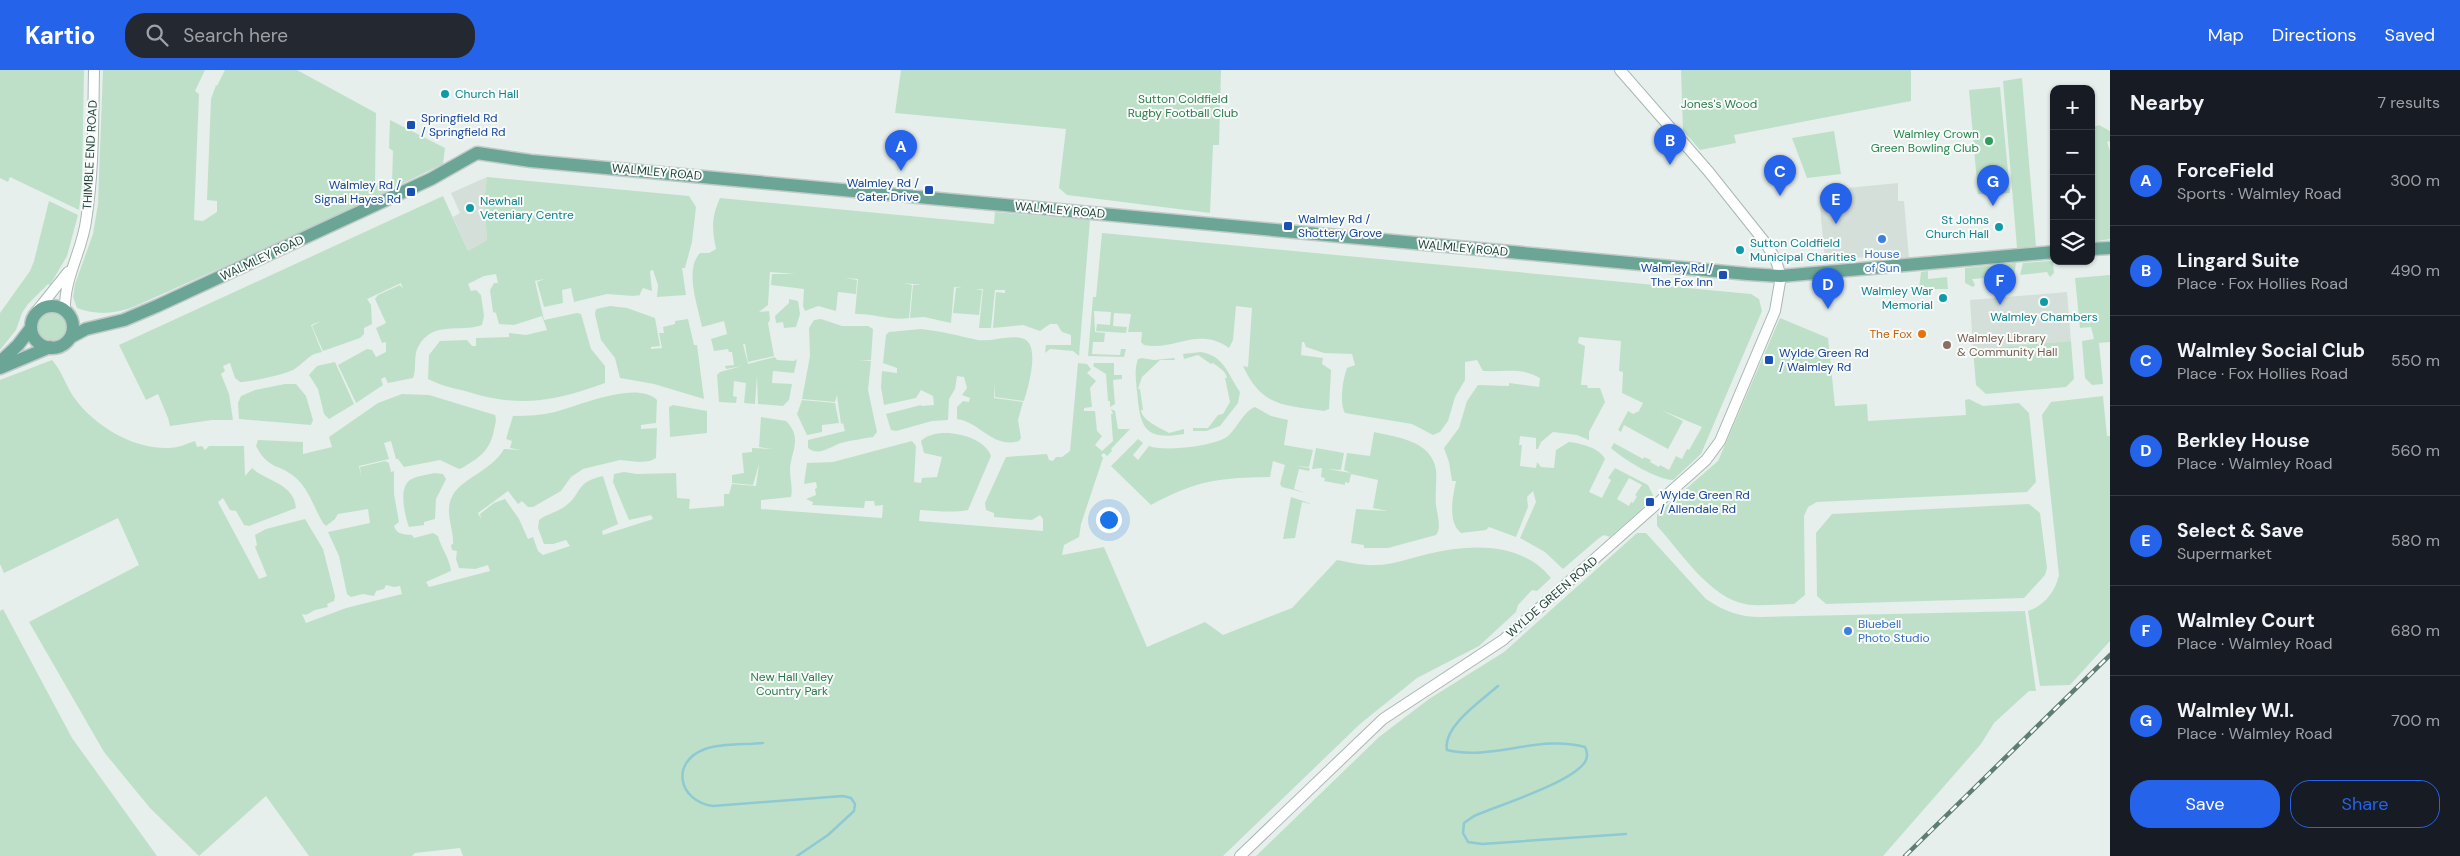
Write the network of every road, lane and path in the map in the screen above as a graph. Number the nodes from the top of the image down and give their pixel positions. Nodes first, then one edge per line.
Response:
1 (94, 70) edge
2 (1620, 70) edge
3 (2110, 248) edge
4 (2095, 249) edge
5 (2050, 252) edge
6 (72, 267) junction
7 (1781, 276) junction
8 (36, 312) junction
9 (67, 312) junction
10 (103, 325) junction
11 (31, 328) junction
12 (71, 337) junction
13 (50, 347) junction
14 (0, 362) edge
15 (0, 368) edge
16 (1240, 856) edge

1 - 6 street, THIMBLE END ROAD
2 - 7 street
3 - 4 main road
5 - 7 main road, WALMLEY ROAD
6 - 8 street, THIMBLE END ROAD
6 - 9 street, THIMBLE END ROAD
7 - 10 main road, WALMLEY ROAD
7 - 16 street, WYLDE GREEN ROAD
8 - 9 main road
8 - 11 main road
9 - 10 main road
9 - 12 main road
10 - 12 main road, WALMLEY ROAD
11 - 13 main road
11 - 14 main road
12 - 13 main road
13 - 15 main road

